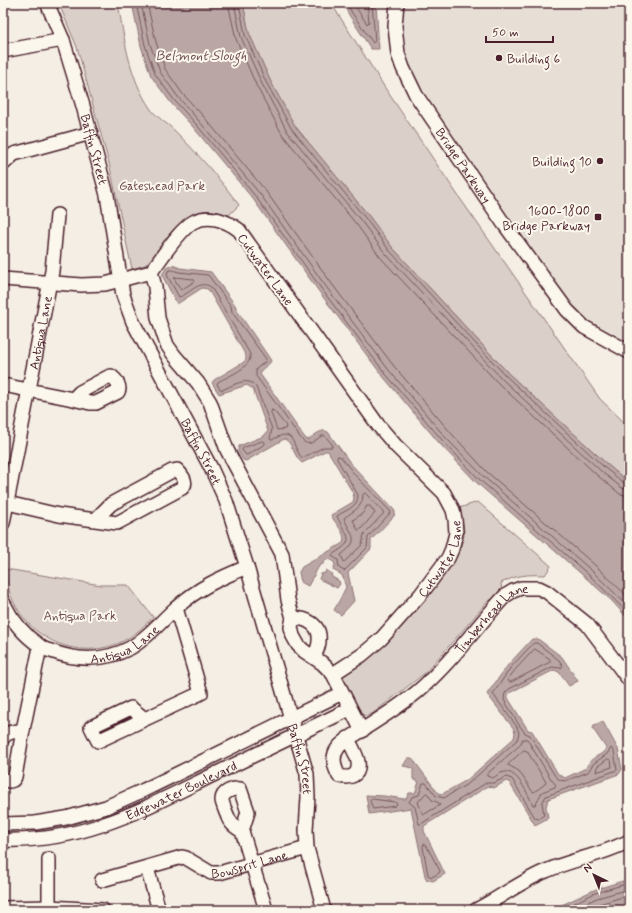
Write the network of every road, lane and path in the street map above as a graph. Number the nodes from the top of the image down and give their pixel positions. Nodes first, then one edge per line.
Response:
1 (47, 3) edge
2 (397, 3) edge
3 (63, 40) junction
4 (3, 51) edge
5 (91, 133) junction
6 (3, 164) edge
7 (56, 215) dead end
8 (151, 272) junction
9 (3, 279) edge
10 (122, 280) junction
11 (49, 283) junction
12 (629, 352) edge
13 (3, 385) edge
14 (28, 390) junction
15 (73, 399) dead end
16 (5, 502) edge
17 (94, 520) junction
18 (3, 523) edge
19 (247, 567) junction
20 (3, 602) edge
21 (176, 608) junction
22 (293, 618) junction
23 (40, 647) junction
24 (314, 657) junction
25 (333, 674) junction
26 (629, 680) edge
27 (342, 693) junction
28 (350, 709) junction
29 (291, 718) junction
30 (23, 730) junction
31 (362, 731) junction
32 (296, 735) junction
33 (3, 738) edge
34 (348, 738) dead end
35 (98, 741) dead end
36 (3, 780) edge
37 (3, 824) edge
38 (242, 831) dead end
39 (3, 840) edge
40 (629, 841) edge
41 (307, 848) junction
42 (49, 859) dead end
43 (253, 864) junction
44 (147, 868) junction
45 (102, 880) dead end
46 (3, 908) edge
47 (49, 909) edge
48 (103, 910) edge
49 (159, 910) edge
50 (266, 910) edge
51 (324, 910) edge
52 (476, 910) edge

1 - 3 street, Baffin Street
2 - 12 street, Bridge Parkway
3 - 4 street
3 - 5 street, Baffin Street
5 - 6 street
5 - 10 street, Baffin Street
7 - 11 street, Antiqua Lane
8 - 10 street
8 - 22 street
8 - 25 street, Cutwater Lane
9 - 11 street
10 - 11 street
10 - 19 street, Baffin Street
11 - 14 street, Antiqua Lane
13 - 14 street
14 - 15 street
14 - 16 street, Antiqua Lane
16 - 17 street
16 - 18 street, Antiqua Lane
17 - 17 street
19 - 21 street, Antiqua Lane
19 - 29 street, Baffin Street
20 - 23 street, Antiqua Lane
21 - 23 street, Antiqua Lane
21 - 35 street
22 - 24 street
22 - 24 street
23 - 30 street
24 - 25 street
25 - 27 street
26 - 31 street, Timberhead Lane
27 - 28 street
27 - 29 street, Edgewater Boulevard
28 - 31 street
28 - 32 street, Edgewater Boulevard
29 - 32 street, Baffin Street
29 - 37 street, Edgewater Boulevard
30 - 33 street
30 - 36 street
31 - 34 street, Timberhead Lane
32 - 39 street, Edgewater Boulevard
32 - 41 street, Baffin Street
38 - 43 street
40 - 52 street
41 - 43 street, Bowsprit Lane
41 - 51 street, Baffin Street
42 - 47 street
43 - 44 street, Bowsprit Lane
43 - 50 street
44 - 45 street, Bowsprit Lane
44 - 49 street
46 - 47 street
47 - 48 street

